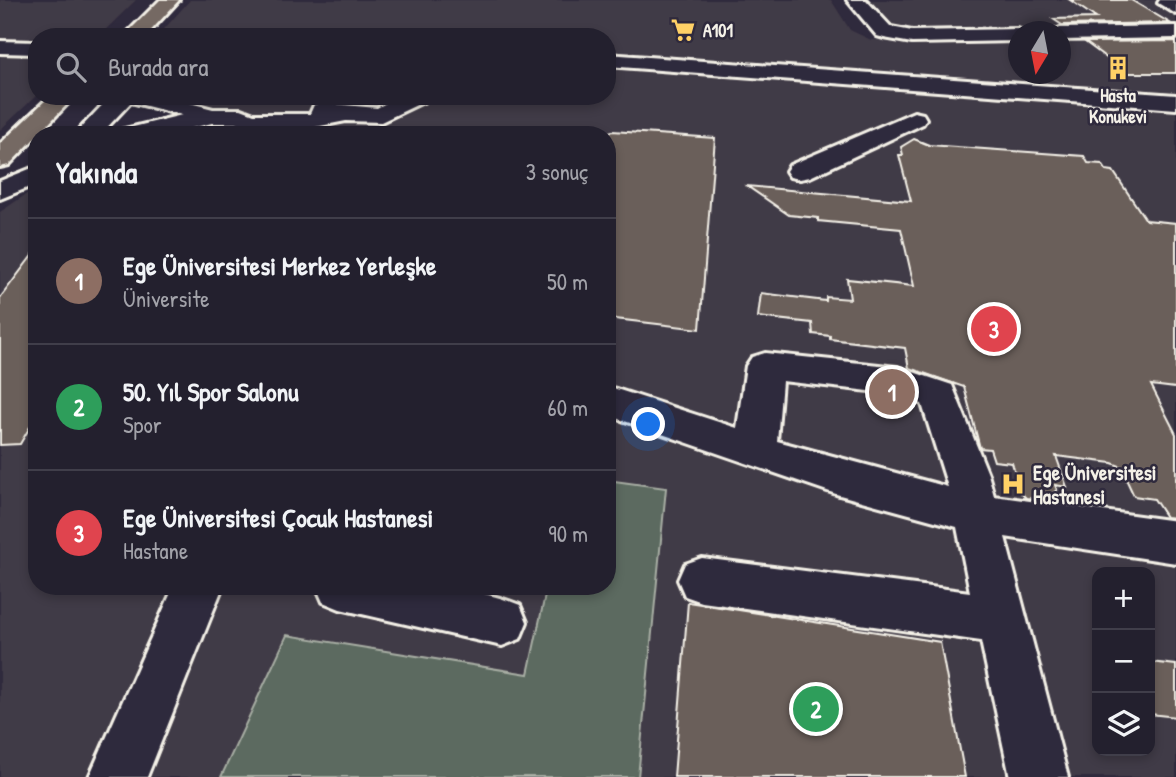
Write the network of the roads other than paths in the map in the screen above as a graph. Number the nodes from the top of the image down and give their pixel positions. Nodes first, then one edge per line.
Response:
1 (156, 0) edge
2 (170, 0) edge
3 (856, 0) edge
4 (1176, 3) edge
5 (1176, 8) edge
6 (128, 28) edge
7 (142, 28) edge
8 (1176, 32) edge
9 (1071, 34) edge
10 (1008, 35) edge
11 (0, 47) edge
12 (28, 47) edge
13 (616, 61) edge
14 (883, 64) dead end
15 (1008, 72) edge
16 (1071, 77) edge
17 (1176, 83) edge
18 (1176, 102) edge
19 (55, 105) edge
20 (71, 105) edge
21 (115, 105) edge
22 (170, 105) edge
23 (399, 105) edge
24 (380, 115) edge
25 (213, 116) junction
26 (914, 119) dead end
27 (34, 126) edge
28 (51, 126) edge
29 (95, 126) edge
30 (169, 126) edge
31 (28, 131) edge
32 (28, 150) edge
33 (0, 159) edge
34 (800, 172) dead end
35 (28, 178) edge
36 (0, 180) edge
37 (0, 191) edge
38 (616, 403) edge
39 (755, 450) junction
40 (974, 512) junction
41 (1176, 542) edge
42 (702, 580) dead end
43 (195, 595) edge
44 (380, 595) edge
45 (1002, 620) junction
46 (502, 622) dead end
47 (118, 777) edge
48 (1039, 777) edge

1 - 6 main road
2 - 7 main road
3 - 10 street
4 - 5 street
8 - 9 street
11 - 12 street
13 - 18 street
14 - 15 street
16 - 17 street
19 - 27 main road
20 - 28 main road
21 - 29 street
22 - 25 street
23 - 24 street
24 - 25 street
25 - 30 street
26 - 34 street
31 - 33 main road
32 - 36 main road
35 - 37 street
38 - 39 street
39 - 40 street
39 - 40 street
40 - 41 street
40 - 45 street
42 - 45 street
43 - 47 street
44 - 46 street
45 - 48 street

